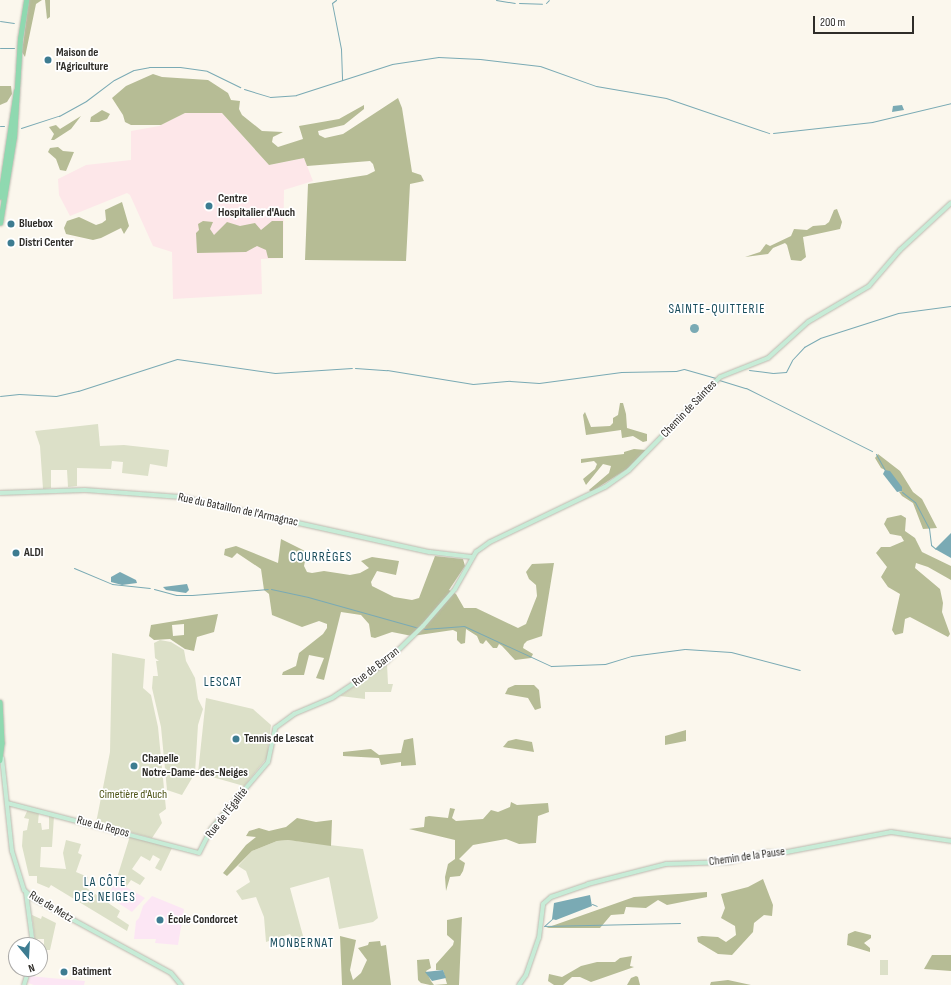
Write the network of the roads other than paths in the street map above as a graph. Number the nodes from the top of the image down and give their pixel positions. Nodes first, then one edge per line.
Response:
1 (26, 0) edge
2 (12, 136) junction
3 (0, 197) edge
4 (951, 204) edge
5 (0, 223) edge
6 (0, 493) edge
7 (472, 557) junction
8 (0, 702) edge
9 (271, 756) joint
10 (1, 759) edge
11 (7, 803) junction
12 (951, 841) edge
13 (199, 853) joint
14 (26, 893) junction
15 (32, 937) edge
16 (181, 985) edge
17 (518, 985) edge

1 - 2 main road
2 - 3 main road
2 - 5 main road
4 - 7 street, Chemin de Saintes
6 - 7 street, Rue du Bataillon de l'Armagnac
7 - 9 street, Rue de Barran
8 - 10 main road
9 - 13 street, Rue de l'Égalité
10 - 11 street, Rue de Metz
11 - 13 street, Rue du Repos
11 - 14 street, Rue de Metz
12 - 17 street, Chemin de la Pause
14 - 15 street
14 - 16 street, Rue de Metz

